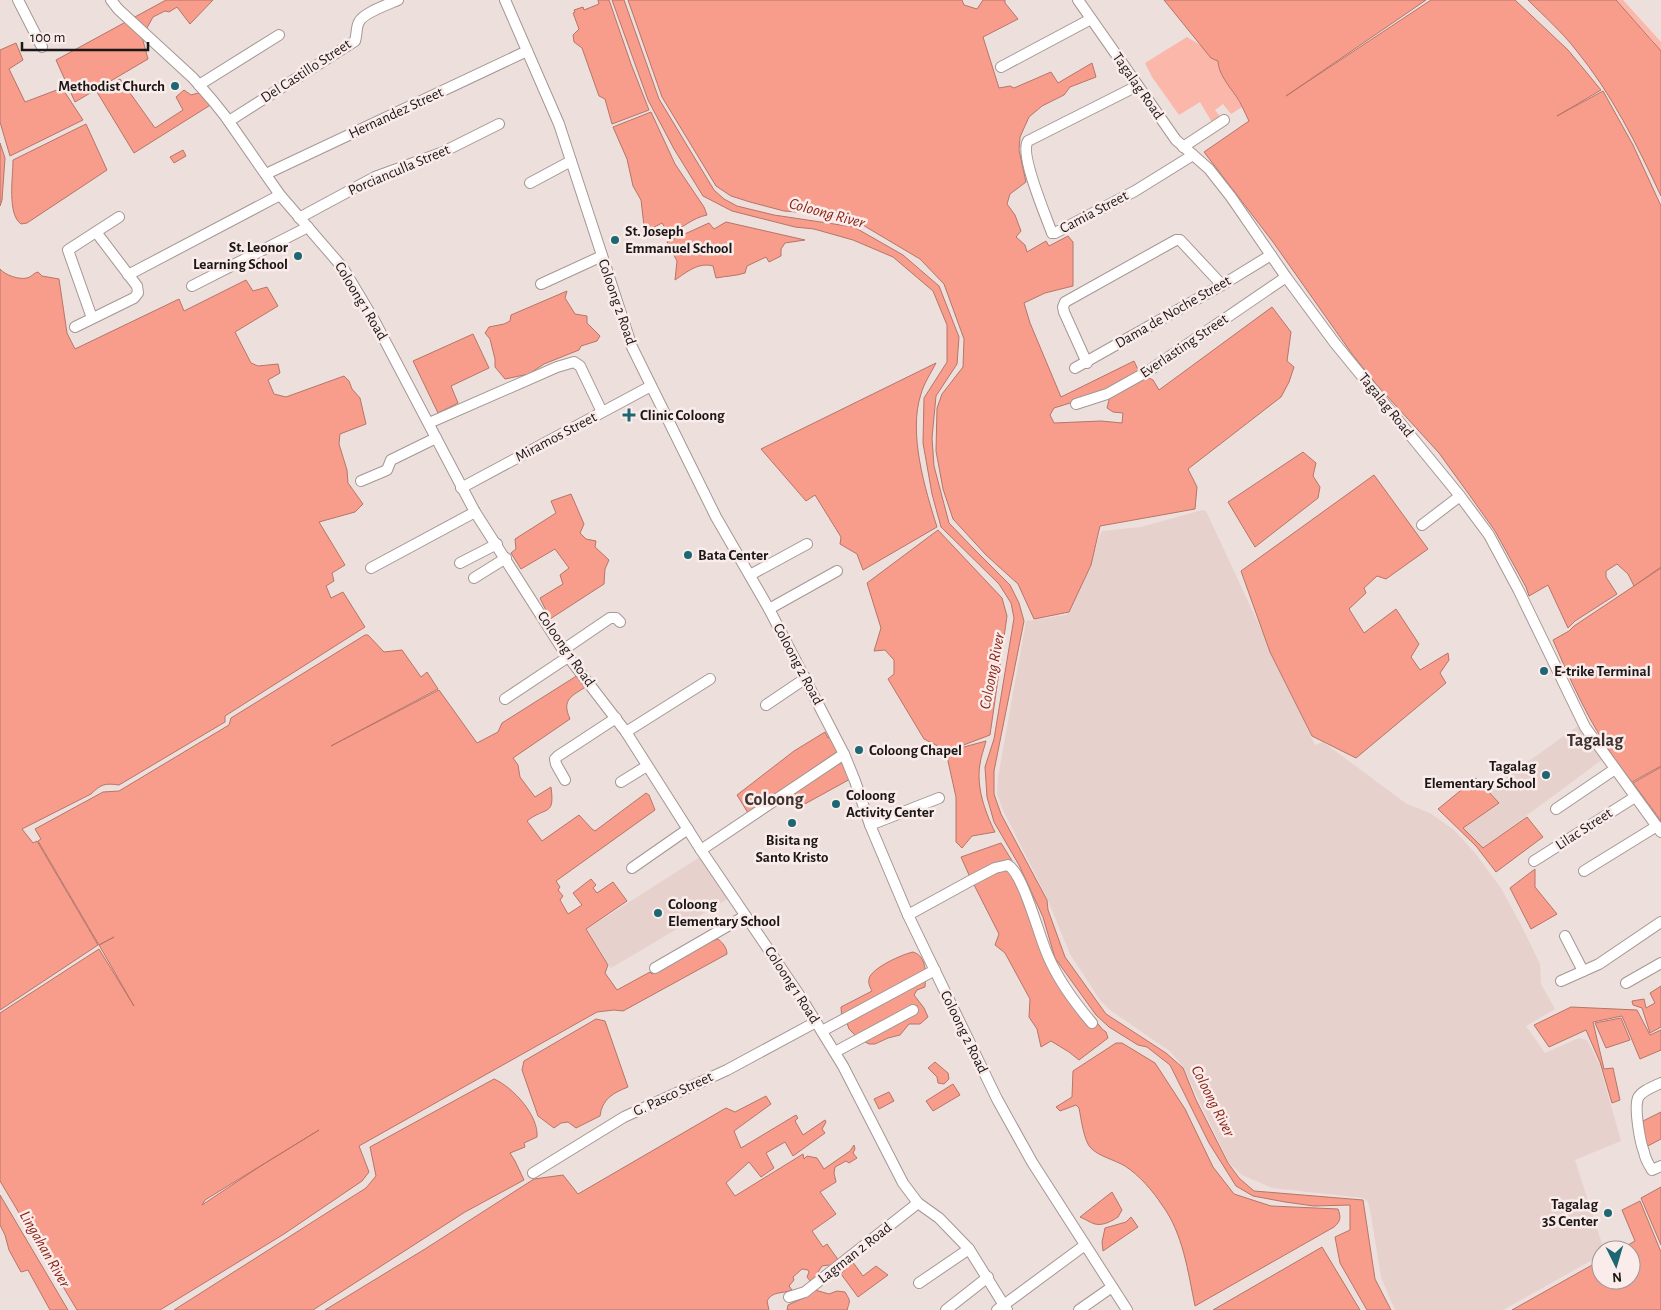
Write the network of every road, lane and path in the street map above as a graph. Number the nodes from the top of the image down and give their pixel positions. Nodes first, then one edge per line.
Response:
1 (18, 0) edge
2 (111, 0) edge
3 (398, 0) edge
4 (506, 0) edge
5 (1078, 0) edge
6 (1091, 19) junction
7 (279, 35) dead end
8 (42, 47) dead end
9 (527, 51) junction
10 (1002, 67) dead end
11 (199, 85) junction
12 (1137, 86) junction
13 (1224, 120) dead end
14 (229, 121) junction
15 (499, 124) dead end
16 (1183, 147) junction
17 (1193, 155) junction
18 (571, 161) junction
19 (266, 174) junction
20 (530, 183) dead end
21 (280, 195) junction
22 (118, 217) dead end
23 (299, 218) junction
24 (308, 227) junction
25 (96, 232) junction
26 (1271, 255) junction
27 (602, 256) junction
28 (128, 275) junction
29 (1286, 277) junction
30 (542, 284) dead end
31 (1222, 285) junction
32 (192, 286) dead end
33 (92, 318) junction
34 (75, 327) dead end
35 (1087, 362) junction
36 (1075, 368) dead end
37 (651, 386) junction
38 (1076, 404) dead end
39 (602, 412) junction
40 (429, 423) junction
41 (436, 438) junction
42 (361, 481) dead end
43 (462, 488) junction
44 (1460, 496) junction
45 (475, 512) junction
46 (1422, 525) dead end
47 (496, 544) junction
48 (807, 544) dead end
49 (506, 558) junction
50 (460, 563) dead end
51 (371, 568) dead end
52 (837, 571) dead end
53 (750, 575) junction
54 (474, 578) dead end
55 (769, 609) junction
56 (620, 622) dead end
57 (566, 654) junction
58 (806, 678) junction
59 (710, 679) dead end
60 (506, 698) dead end
61 (766, 706) dead end
62 (616, 718) junction
63 (626, 732) junction
64 (844, 754) junction
65 (647, 766) junction
66 (1615, 769) junction
67 (565, 780) dead end
68 (621, 782) dead end
69 (1635, 797) junction
70 (939, 798) dead end
71 (1556, 809) dead end
72 (870, 825) junction
73 (688, 829) junction
74 (1659, 829) edge
75 (701, 850) junction
76 (1534, 862) dead end
77 (632, 868) dead end
78 (1584, 871) dead end
79 (908, 915) junction
80 (745, 916) junction
81 (1661, 922) edge
82 (1565, 936) dead end
83 (1661, 964) edge
84 (655, 968) dead end
85 (935, 970) junction
86 (1583, 972) junction
87 (1561, 981) dead end
88 (1626, 983) dead end
89 (912, 1010) dead end
90 (1092, 1024) dead end
91 (819, 1026) junction
92 (835, 1052) junction
93 (1661, 1083) edge
94 (1656, 1168) edge
95 (533, 1173) dead end
96 (918, 1203) junction
97 (1085, 1245) junction
98 (969, 1249) junction
99 (988, 1277) junction
100 (919, 1283) dead end
101 (1112, 1288) junction
102 (789, 1297) dead end
103 (1003, 1308) edge
104 (946, 1310) edge
105 (1079, 1310) edge
106 (1126, 1310) edge

1 - 8 street
2 - 11 street, Coloong 1 Road
3 - 14 street, Del Castillo Street
4 - 9 street, Coloong 2 Road
5 - 6 street, Tagalag Road
6 - 10 street
6 - 12 street, Tagalag Road
7 - 11 street
9 - 18 street, Coloong 2 Road
9 - 19 street, Hernandez Street
11 - 14 street, Coloong 1 Road
12 - 16 street, Tagalag Road
12 - 17 street, Camia Street
13 - 16 street
14 - 19 street, Coloong 1 Road
15 - 23 street, Porcianculla Street
16 - 17 street, Tagalag Road
17 - 26 street, Tagalag Road
18 - 20 street
18 - 27 street, Coloong 2 Road
19 - 21 street, Coloong 1 Road
21 - 23 street, Coloong 1 Road
21 - 28 street
22 - 25 street
23 - 24 street, Coloong 1 Road
24 - 32 street
24 - 40 street, Coloong 1 Road
25 - 28 street
25 - 33 street
26 - 29 street, Tagalag Road
26 - 31 street, Dama de Noche Street
27 - 30 street
27 - 37 street, Coloong 2 Road
28 - 33 street
29 - 38 street, Everlasting Street
29 - 44 street, Tagalag Road
31 - 35 street, Dama de Noche Street
31 - 35 street
33 - 34 street
35 - 36 street, Dama de Noche Street
37 - 39 street, Miramos Street
37 - 53 street, Coloong 2 Road
39 - 40 street
39 - 43 street, Miramos Street
40 - 41 street, Coloong 1 Road
41 - 42 street
41 - 43 street, Coloong 1 Road
43 - 45 street, Coloong 1 Road
44 - 46 street
44 - 66 street, Tagalag Road
45 - 47 street, Coloong 1 Road
45 - 51 street
47 - 49 street, Coloong 1 Road
47 - 50 street
48 - 53 street
49 - 54 street
49 - 57 street, Coloong 1 Road
52 - 55 street
53 - 55 street, Coloong 2 Road
55 - 58 street, Coloong 2 Road
56 - 57 street
57 - 60 street
57 - 62 street, Coloong 1 Road
58 - 61 street
58 - 64 street, Coloong 2 Road
59 - 63 street
62 - 63 street, Coloong 1 Road
62 - 67 street
63 - 65 street, Coloong 1 Road
64 - 72 street, Coloong 2 Road
64 - 75 street
65 - 68 street
65 - 73 street, Coloong 1 Road
66 - 69 street, Tagalag Road
66 - 71 street
69 - 74 street, Tagalag Road
69 - 76 street, Lilac Street
70 - 72 street
72 - 79 street, Coloong 2 Road
73 - 75 street, Coloong 1 Road
73 - 77 street
74 - 78 street
75 - 80 street, Coloong 1 Road
79 - 85 street, Coloong 2 Road
79 - 90 street
80 - 84 street
80 - 91 street, Coloong 1 Road
81 - 86 street
82 - 86 street
83 - 88 street
85 - 91 street, G. Pasco Street
85 - 97 street, Coloong 2 Road
86 - 87 street
89 - 92 street
91 - 92 street, Coloong 1 Road
91 - 95 street, G. Pasco Street
92 - 96 street, Coloong 1 Road
93 - 94 street
96 - 98 street, Coloong 1 Road
96 - 102 street, Lagman 2 Road
97 - 101 street, Coloong 2 Road
97 - 103 street
98 - 99 street, Coloong 1 Road
98 - 100 street
99 - 103 street, Coloong 1 Road
99 - 104 street
101 - 105 street
101 - 106 street, Coloong 2 Road

